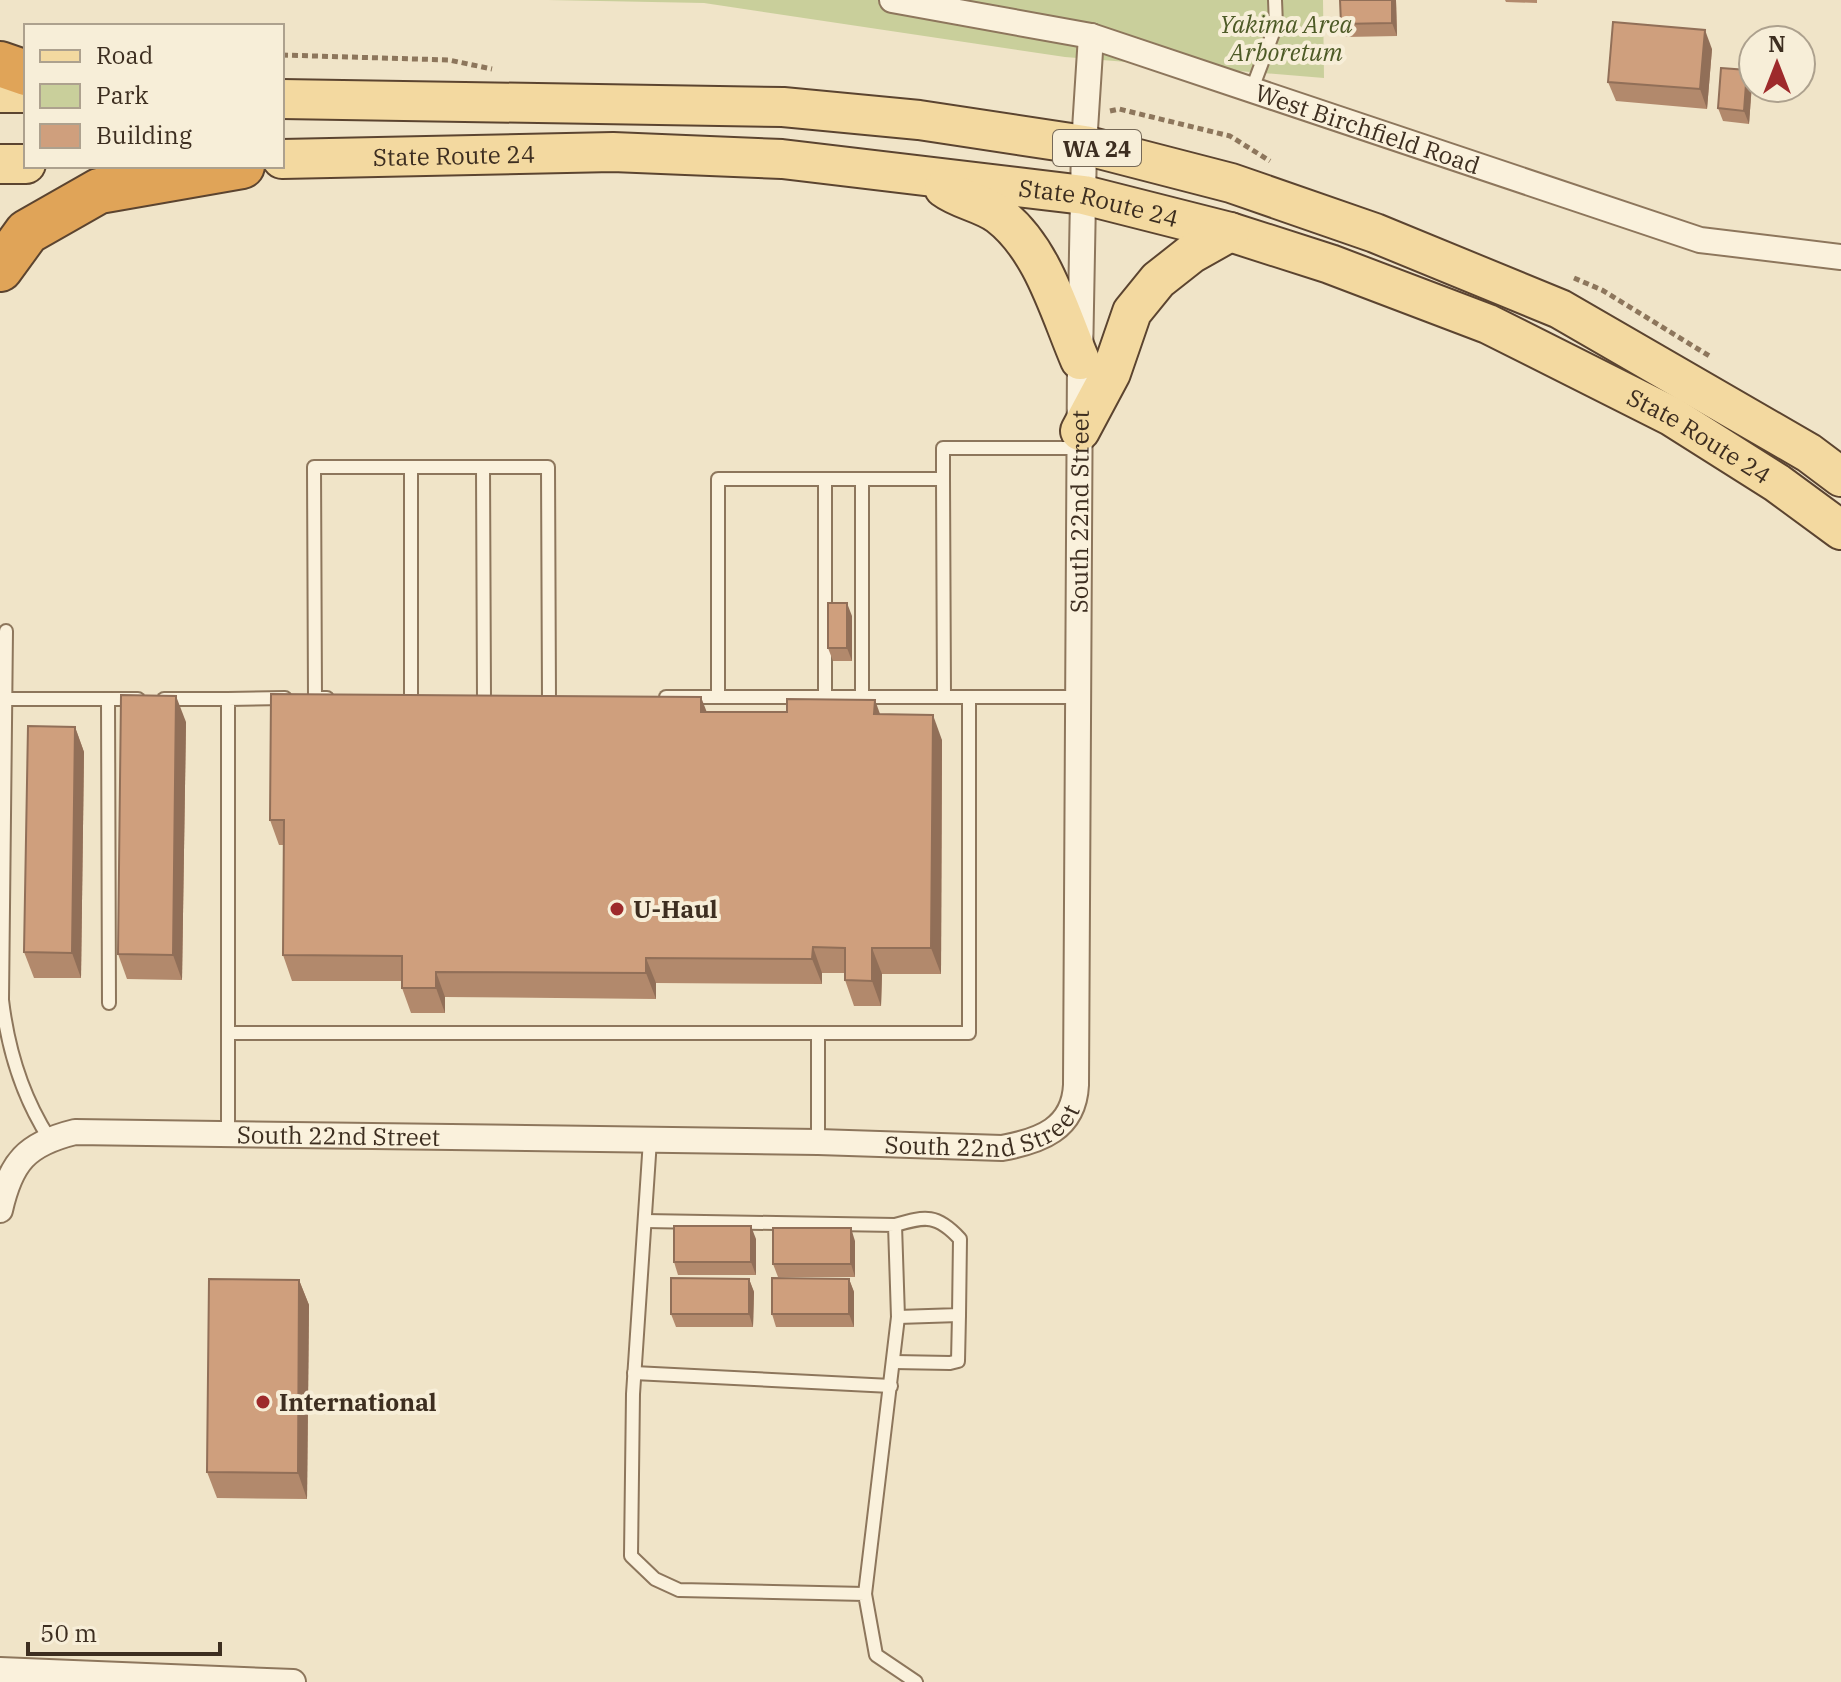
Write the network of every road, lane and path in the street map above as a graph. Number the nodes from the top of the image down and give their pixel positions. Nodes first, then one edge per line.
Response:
1 (892, 0) edge
2 (1275, 0) edge
3 (1091, 36) junction
4 (0, 64) edge
5 (24, 72) edge
6 (1252, 89) junction
7 (0, 93) edge
8 (24, 93) edge
9 (284, 99) edge
10 (1084, 145) junction
11 (284, 159) edge
12 (0, 164) edge
13 (24, 164) edge
14 (231, 168) edge
15 (925, 175) junction
16 (1084, 195) junction
17 (1230, 232) junction
18 (1841, 257) edge
19 (0, 269) edge
20 (1080, 360) junction
21 (1080, 440) junction
22 (411, 467) junction
23 (483, 467) junction
24 (1841, 477) edge
25 (825, 479) junction
26 (862, 479) junction
27 (943, 479) junction
28 (1841, 530) edge
29 (6, 631) dead end
30 (564, 697) edge
31 (657, 697) edge
32 (718, 697) junction
33 (825, 697) junction
34 (862, 697) junction
35 (944, 697) junction
36 (969, 697) junction
37 (1078, 697) junction
38 (315, 698) junction
39 (342, 698) edge
40 (426, 698) edge
41 (469, 698) edge
42 (5, 699) junction
43 (108, 699) junction
44 (228, 699) junction
45 (109, 1003) dead end
46 (228, 1033) junction
47 (818, 1033) junction
48 (228, 1135) junction
49 (49, 1138) junction
50 (650, 1140) junction
51 (818, 1142) junction
52 (0, 1210) edge
53 (645, 1221) junction
54 (895, 1225) junction
55 (959, 1315) junction
56 (898, 1317) junction
57 (894, 1362) junction
58 (634, 1373) junction
59 (891, 1386) junction
60 (865, 1594) junction
61 (0, 1670) edge
62 (293, 1682) edge
63 (916, 1682) edge

1 - 3 street, West Birchfield Road
2 - 6 lane
3 - 6 street, West Birchfield Road
3 - 10 street, South 22nd Street
4 - 5 highway
6 - 18 street, West Birchfield Road
7 - 8 main road
9 - 10 main road, State Route 24 / WA 24
10 - 16 street, South 22nd Street
10 - 24 main road, State Route 24 / WA 24
11 - 15 main road, State Route 24 / WA 24
12 - 13 main road
14 - 19 highway
15 - 16 main road, State Route 24 / WA 24
15 - 20 main road
16 - 17 main road, State Route 24 / WA 24
16 - 20 street, South 22nd Street
17 - 21 main road
17 - 28 main road, State Route 24 / WA 24
20 - 21 street, South 22nd Street
21 - 27 lane
21 - 37 street, South 22nd Street
22 - 23 lane
22 - 38 lane
22 - 40 lane
23 - 30 lane
23 - 41 lane
25 - 26 lane
25 - 32 lane
25 - 33 lane
26 - 27 lane
26 - 34 lane
27 - 35 lane
29 - 42 lane
31 - 32 lane
32 - 33 lane
33 - 34 lane
34 - 35 lane
35 - 36 lane
36 - 37 lane
36 - 47 lane
37 - 51 street, South 22nd Street
38 - 39 lane
38 - 44 lane
42 - 43 lane
42 - 49 lane
43 - 44 lane
43 - 45 lane
44 - 46 lane
46 - 47 lane
46 - 48 lane
47 - 51 lane
48 - 49 street, South 22nd Street
48 - 50 street, South 22nd Street
49 - 52 street
50 - 51 street, South 22nd Street
50 - 53 lane
53 - 54 lane
53 - 58 lane
54 - 55 lane
54 - 56 lane
55 - 56 lane
55 - 57 lane
56 - 57 lane
57 - 59 lane
58 - 59 lane
58 - 60 lane
59 - 60 lane
60 - 63 lane
61 - 62 street

